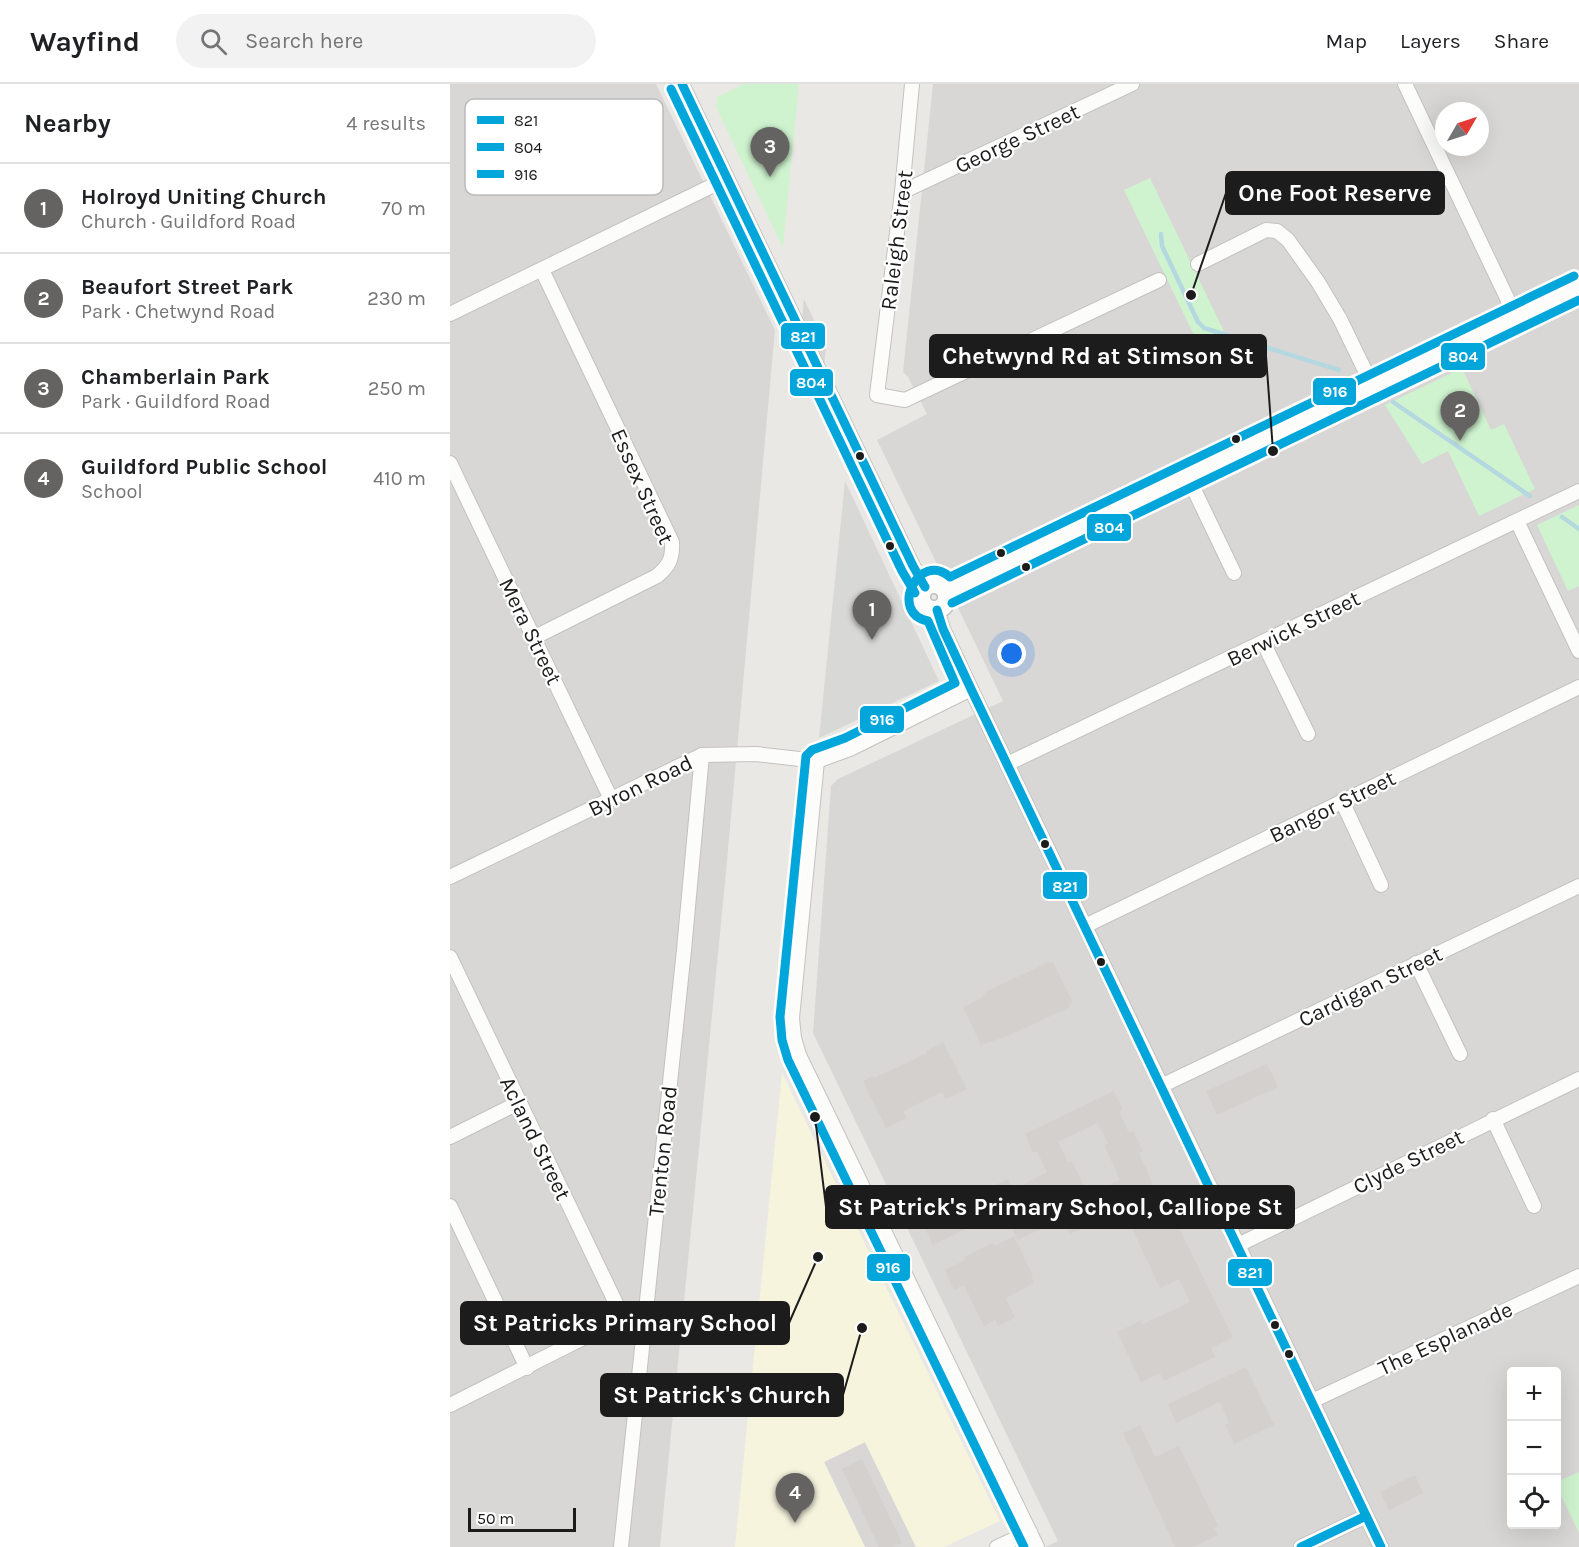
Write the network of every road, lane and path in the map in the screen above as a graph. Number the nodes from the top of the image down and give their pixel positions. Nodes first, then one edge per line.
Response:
1 (912, 84) edge
2 (1132, 84) edge
3 (1405, 84) edge
4 (687, 86) edge
5 (726, 179) junction
6 (902, 192) junction
7 (1198, 264) dead end
8 (542, 270) junction
9 (1159, 280) dead end
10 (1579, 287) edge
11 (450, 314) edge
12 (1516, 317) junction
13 (1372, 385) junction
14 (450, 463) edge
15 (1187, 475) junction
16 (1579, 491) edge
17 (1517, 521) junction
18 (1234, 573) dead end
19 (925, 587) junction
20 (947, 592) junction
21 (937, 610) junction
22 (535, 637) junction
23 (1263, 642) junction
24 (1579, 651) edge
25 (1579, 687) edge
26 (971, 689) junction
27 (1308, 734) dead end
28 (702, 755) junction
29 (817, 761) junction
30 (1007, 764) junction
31 (611, 799) junction
32 (1342, 801) junction
33 (450, 877) edge
34 (1381, 885) dead end
35 (1579, 886) edge
36 (1085, 926) junction
37 (450, 957) edge
38 (1416, 963) junction
39 (1460, 1054) dead end
40 (1579, 1079) edge
41 (1161, 1086) junction
42 (518, 1103) junction
43 (1493, 1119) junction
44 (450, 1137) edge
45 (450, 1206) edge
46 (1534, 1206) dead end
47 (1238, 1245) junction
48 (1577, 1281) edge
49 (623, 1318) junction
50 (644, 1324) junction
51 (526, 1368) junction
52 (1312, 1401) junction
53 (450, 1405) edge
54 (1366, 1516) junction
55 (1030, 1532) junction
56 (621, 1547) edge
57 (998, 1547) edge
58 (1037, 1547) edge
59 (1301, 1547) edge
60 (1381, 1547) edge

1 - 6 street, Raleigh Street
2 - 6 street, George Street
3 - 12 street
4 - 5 street
5 - 8 street
5 - 19 street
6 - 9 street, Raleigh Street
7 - 13 street
8 - 11 street
8 - 22 street, Essex Street
10 - 12 street
12 - 13 street
13 - 15 street
14 - 22 street, Mera Street
15 - 18 street
15 - 20 street
16 - 17 street, Berwick Street
17 - 23 street, Berwick Street
17 - 24 street
19 - 20 street
19 - 21 street
20 - 21 street
21 - 26 street
22 - 31 street, Mera Street
23 - 27 street
23 - 30 street, Berwick Street
25 - 32 street, Bangor Street
26 - 29 street, Byron Road
26 - 30 street
28 - 29 street, Byron Road
28 - 31 street, Byron Road
28 - 50 street, Trenton Road
29 - 55 street
30 - 36 street
31 - 33 street, Byron Road
32 - 34 street
32 - 36 street, Bangor Street
35 - 38 street, Cardigan Street
36 - 41 street
37 - 42 street, Acland Street
38 - 39 street
38 - 41 street, Cardigan Street
40 - 43 street, Clyde Street
41 - 47 street
42 - 44 street
42 - 49 street, Acland Street
43 - 46 street
43 - 47 street, Clyde Street
45 - 51 street
47 - 52 street
48 - 52 street, The Esplanade
49 - 50 street
49 - 51 street
50 - 56 street, Trenton Road
51 - 53 street
52 - 54 street
54 - 59 street
54 - 60 street
55 - 57 street
55 - 58 street

